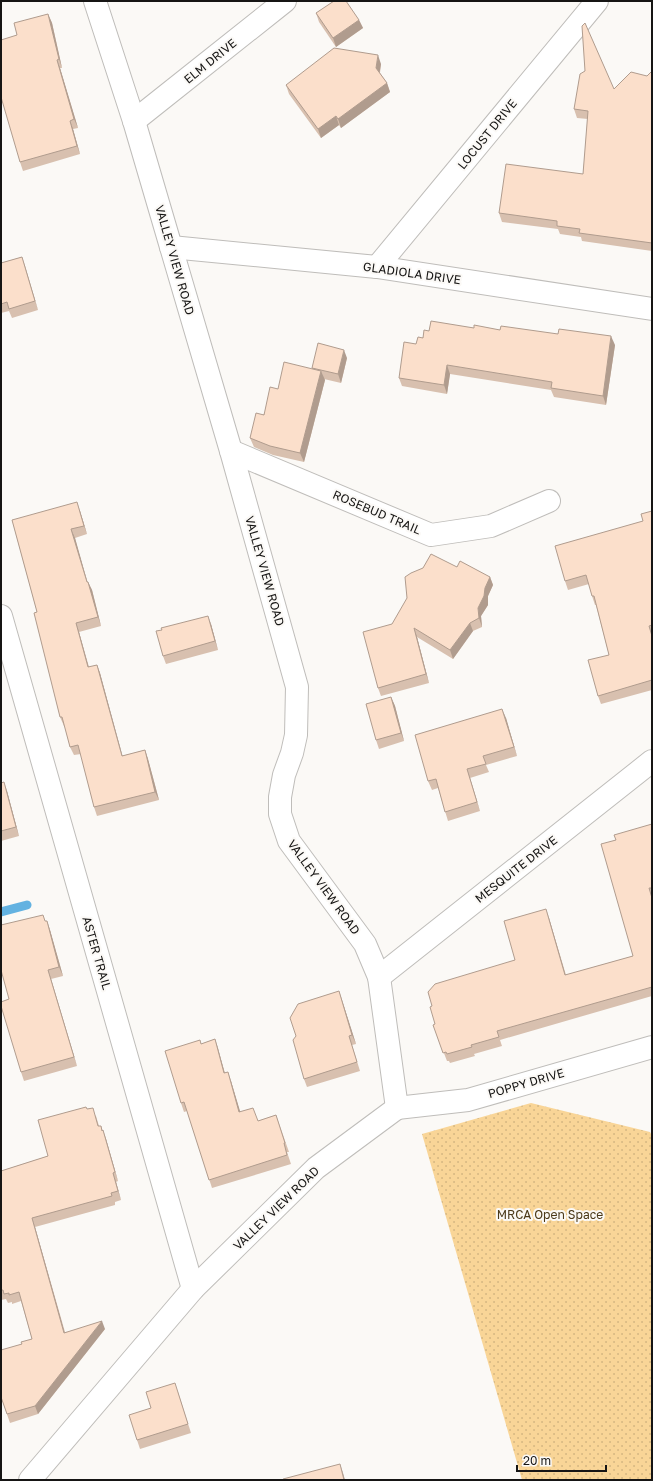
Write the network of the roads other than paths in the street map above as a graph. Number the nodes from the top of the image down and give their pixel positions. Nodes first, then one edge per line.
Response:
1 (95, 1) edge
2 (285, 1) edge
3 (597, 1) edge
4 (134, 121) junction
5 (171, 247) junction
6 (377, 267) junction
7 (652, 309) edge
8 (231, 451) junction
9 (549, 501) dead end
10 (1, 616) edge
11 (652, 761) edge
12 (379, 977) junction
13 (652, 1047) edge
14 (397, 1108) junction
15 (193, 1289) junction
16 (30, 1480) edge

1 - 4 street, VALLEY VIEW ROAD
2 - 4 street, ELM DRIVE
3 - 6 street, LOCUST DRIVE
4 - 5 street, VALLEY VIEW ROAD
5 - 6 street, GLADIOLA DRIVE
5 - 8 street, VALLEY VIEW ROAD
6 - 7 street, GLADIOLA DRIVE
8 - 9 street, ROSEBUD TRAIL
8 - 12 street, VALLEY VIEW ROAD
10 - 15 street, ASTER TRAIL
11 - 12 street, MESQUITE DRIVE
12 - 14 street, VALLEY VIEW ROAD
13 - 14 street, POPPY DRIVE
14 - 15 street, VALLEY VIEW ROAD
15 - 16 street, VALLEY VIEW ROAD

